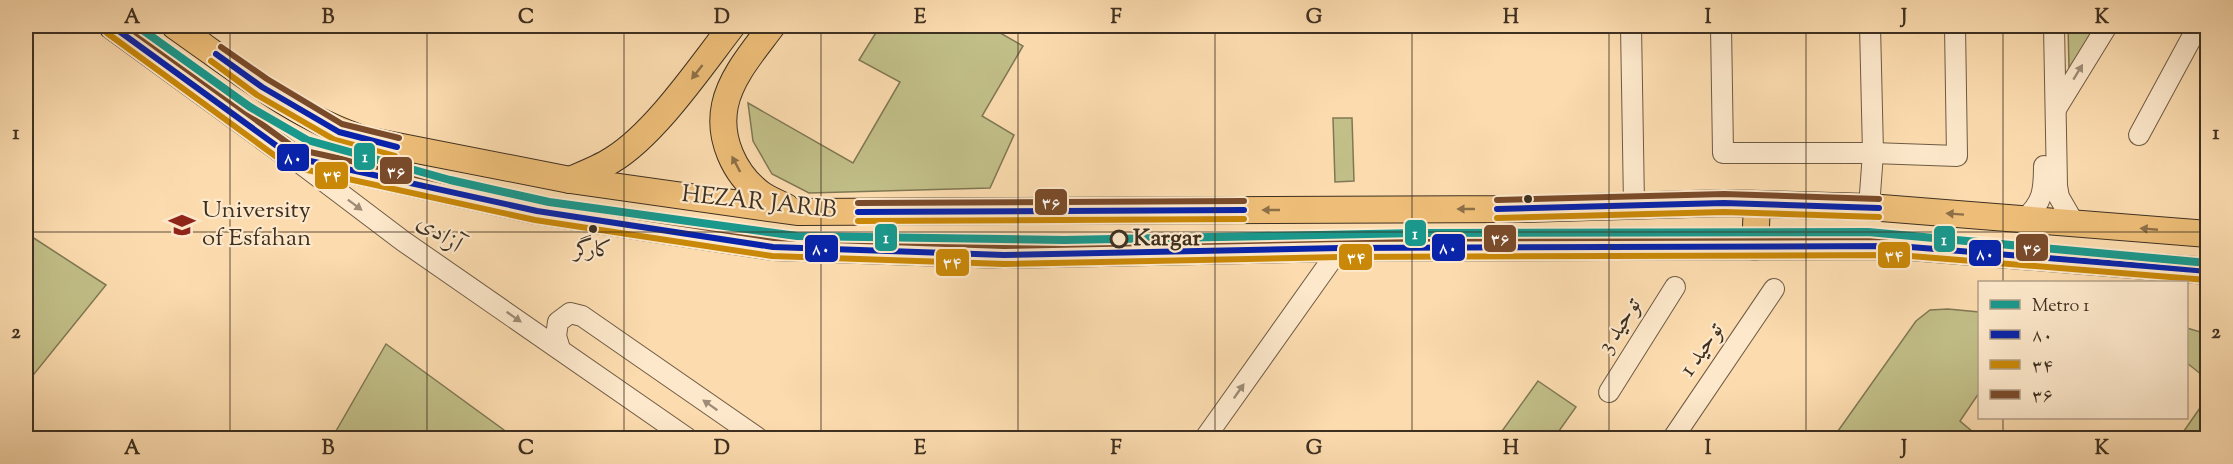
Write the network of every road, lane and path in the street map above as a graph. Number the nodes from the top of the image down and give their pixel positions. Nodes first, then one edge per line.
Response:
1 (112, 26) edge
2 (175, 26) edge
3 (732, 26) edge
4 (772, 26) edge
5 (1631, 26) edge
6 (1721, 26) edge
7 (1870, 26) edge
8 (1955, 26) edge
9 (2042, 26) edge
10 (2054, 26) edge
11 (2107, 26) edge
12 (2200, 35) edge
13 (2050, 110) junction
14 (2139, 135) dead end
15 (1873, 153) junction
16 (291, 157) junction
17 (570, 180) junction
18 (1634, 204) junction
19 (1757, 205) junction
20 (1869, 207) junction
21 (797, 212) junction
22 (2024, 219) junction
23 (2074, 223) junction
24 (2208, 234) edge
25 (1755, 247) junction
26 (1340, 248) junction
27 (2208, 271) edge
28 (1675, 287) dead end
29 (1774, 289) dead end
30 (560, 349) junction
31 (1609, 392) dead end
32 (687, 438) edge
33 (758, 438) edge
34 (1205, 438) edge
35 (1673, 438) edge

1 - 16 main road, HEZAR JARIB
2 - 17 main road, HEZAR JARIB
3 -> 17 main road
21 -> 4 main road
5 - 18 street
6 - 15 street
7 - 15 street
8 - 15 street
9 - 13 street
10 - 13 street
13 -> 11 street
12 - 14 street
13 - 22 street
13 - 23 street
15 - 20 street
16 - 26 main road, HEZAR JARIB
16 -> 30 street, آزادی
17 - 21 main road, HEZAR JARIB
18 - 19 main road, HEZAR JARIB
18 -> 21 main road, HEZAR JARIB
19 - 20 main road, HEZAR JARIB
19 - 25 main road
22 -> 20 main road, HEZAR JARIB
22 - 23 main road, HEZAR JARIB
24 -> 23 main road, HEZAR JARIB
25 - 26 main road, HEZAR JARIB
25 - 27 main road, HEZAR JARIB
34 -> 26 street
28 - 31 street, توحید 3
29 - 35 street, توحید 1
30 - 32 street, آزادی
33 -> 30 street

